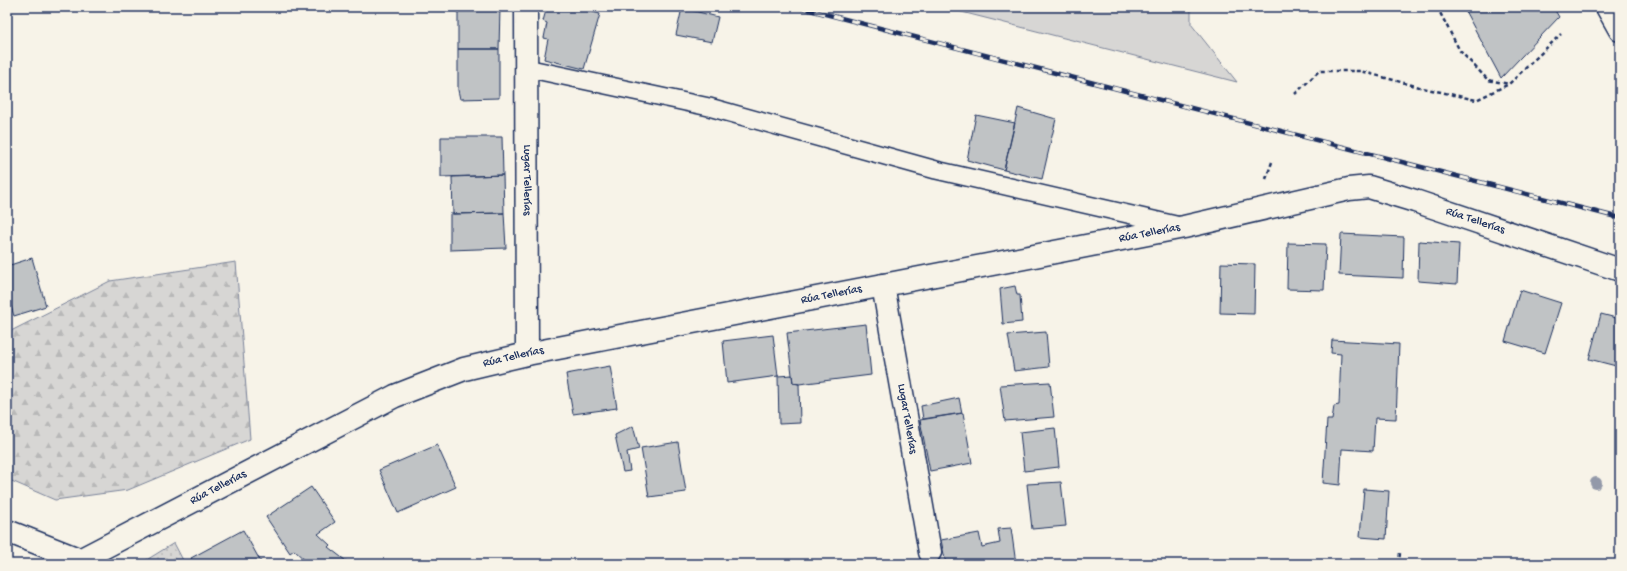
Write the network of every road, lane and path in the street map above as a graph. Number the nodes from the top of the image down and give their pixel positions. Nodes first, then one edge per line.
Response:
1 (526, 7) edge
2 (1437, 7) edge
3 (1607, 7) edge
4 (1620, 30) edge
5 (1561, 34) dead end
6 (526, 68) junction
7 (1509, 84) junction
8 (1295, 94) dead end
9 (1184, 227) junction
10 (1620, 270) edge
11 (883, 285) junction
12 (526, 354) junction
13 (7, 531) edge
14 (930, 552) dead end
15 (1400, 552) dead end
16 (75, 562) edge
17 (1399, 564) edge

1 - 6 main road, Lugar Tellerías
2 - 7 path
3 - 4 main road
5 - 7 path
6 - 9 lane
6 - 12 main road, Lugar Tellerías
7 - 8 path
9 - 10 main road, Rúa Tellerías
9 - 11 main road, Rúa Tellerías
11 - 12 main road, Rúa Tellerías
11 - 14 main road, Lugar Tellerías
12 - 16 main road, Rúa Tellerías
13 - 16 main road
15 - 17 path

